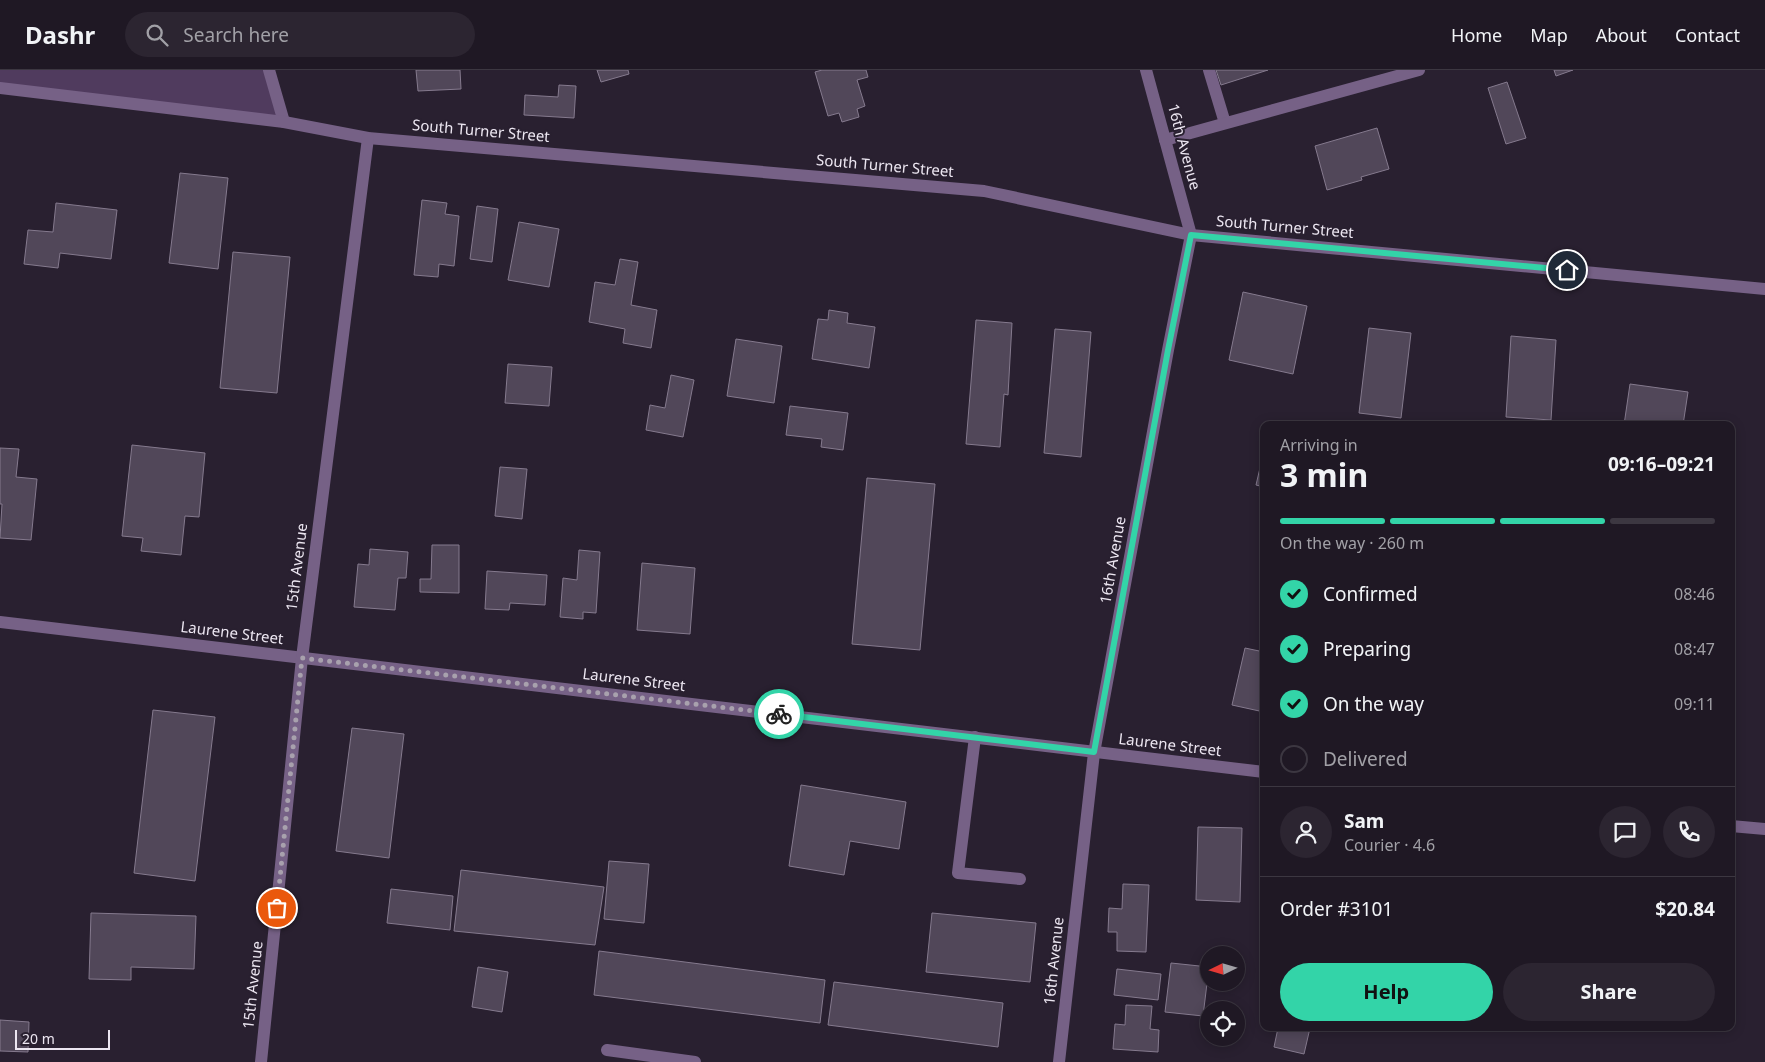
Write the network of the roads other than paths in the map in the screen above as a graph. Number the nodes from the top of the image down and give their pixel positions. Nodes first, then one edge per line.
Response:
1 (269, 70) edge
2 (1146, 70) edge
3 (1209, 70) edge
4 (1418, 70) edge
5 (0, 88) edge
6 (284, 122) junction
7 (1225, 123) junction
8 (368, 138) junction
9 (1165, 140) junction
10 (1191, 235) junction
11 (1765, 289) edge
12 (0, 622) edge
13 (302, 658) junction
14 (975, 737) junction
15 (1094, 752) junction
16 (1260, 772) edge
17 (1735, 826) edge
18 (1765, 829) edge
19 (1020, 879) dead end
20 (607, 1050) dead end
21 (261, 1062) edge
22 (695, 1062) edge
23 (1058, 1062) edge

1 - 6 street
2 - 9 street, 16th Avenue
3 - 7 street
4 - 7 street
5 - 6 street, South Turner Street
6 - 8 street, South Turner Street
7 - 9 street
8 - 10 street, South Turner Street
8 - 13 street, 15th Avenue
9 - 10 street, 16th Avenue
10 - 11 street, South Turner Street
10 - 15 street, 16th Avenue
12 - 13 street, Laurene Street
13 - 14 street, Laurene Street
13 - 21 street, 15th Avenue
14 - 15 street, Laurene Street
14 - 19 street
15 - 16 street, Laurene Street
15 - 23 street, 16th Avenue
17 - 18 street
20 - 22 street

